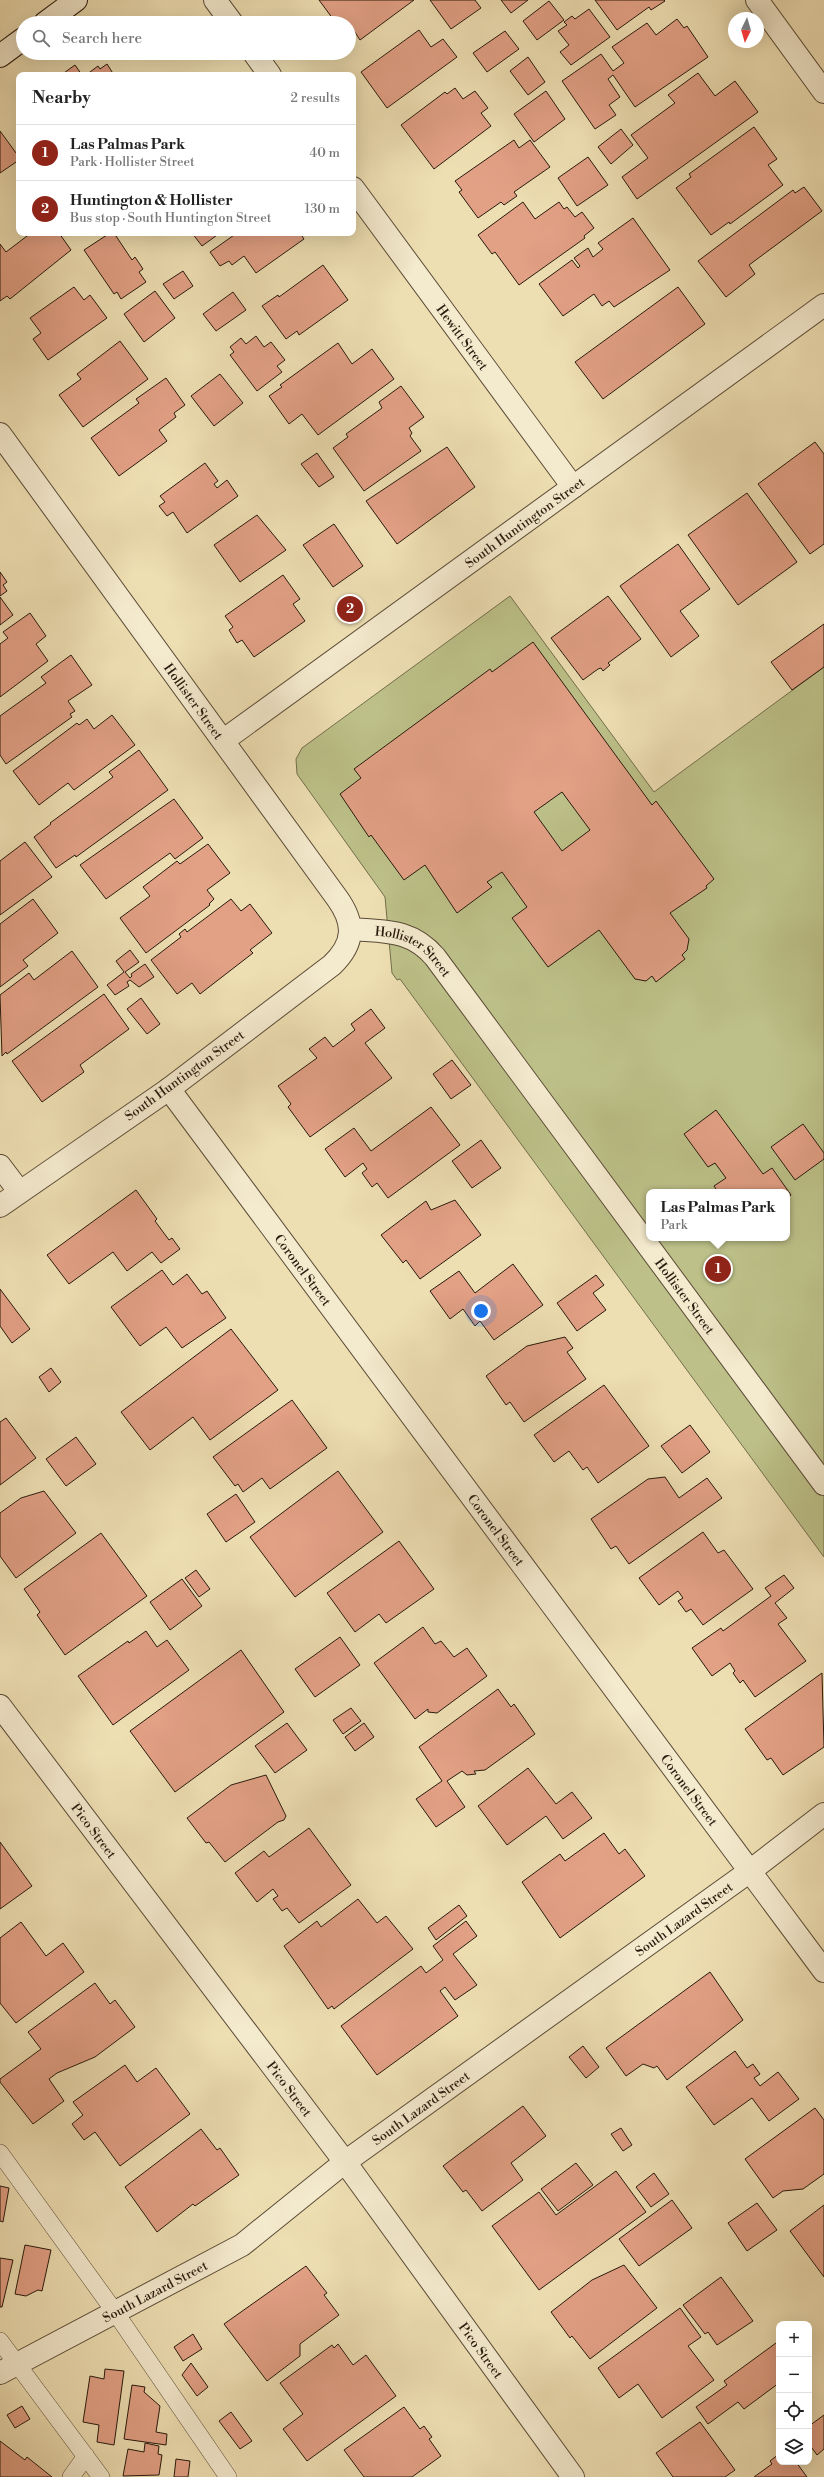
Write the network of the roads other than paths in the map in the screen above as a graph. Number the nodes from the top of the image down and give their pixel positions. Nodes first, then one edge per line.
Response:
1 (76, 0) edge
2 (215, 0) edge
3 (757, 0) edge
4 (54, 16) edge
5 (227, 16) edge
6 (16, 44) edge
7 (0, 56) edge
8 (259, 60) edge
9 (268, 72) edge
10 (824, 92) edge
11 (356, 192) edge
12 (824, 305) edge
13 (0, 434) edge
14 (573, 487) junction
15 (224, 740) junction
16 (351, 929) junction
17 (169, 1088) junction
18 (0, 1166) edge
19 (19, 1191) junction
20 (0, 1206) edge
21 (824, 1484) edge
22 (0, 1706) edge
23 (824, 1814) edge
24 (750, 1871) junction
25 (824, 1971) edge
26 (0, 2153) edge
27 (345, 2162) junction
28 (115, 2312) junction
29 (0, 2341) edge
30 (8, 2368) edge
31 (86, 2456) junction
32 (71, 2477) edge
33 (101, 2477) edge
34 (228, 2477) edge
35 (573, 2477) edge

1 - 4 street
2 - 5 street
3 - 10 street
6 - 7 street
8 - 9 street
11 - 14 street, Hewitt Street
12 - 14 street, South Huntington Street
13 - 15 street, Hollister Street
14 - 15 street, South Huntington Street
15 - 16 street, Hollister Street
16 - 17 street, South Huntington Street
16 - 21 street, Hollister Street
17 - 19 street, South Huntington Street
17 - 24 street, Coronel Street
18 - 19 street
19 - 20 street, South Huntington Street
22 - 27 street, Pico Street
23 - 24 street, South Lazard Street
24 - 25 street, Coronel Street
24 - 27 street, South Lazard Street
26 - 28 lane
27 - 28 street, South Lazard Street
27 - 35 street, Pico Street
28 - 30 street, South Lazard Street
28 - 34 lane
29 - 30 lane
30 - 31 lane
31 - 32 lane
31 - 33 lane

